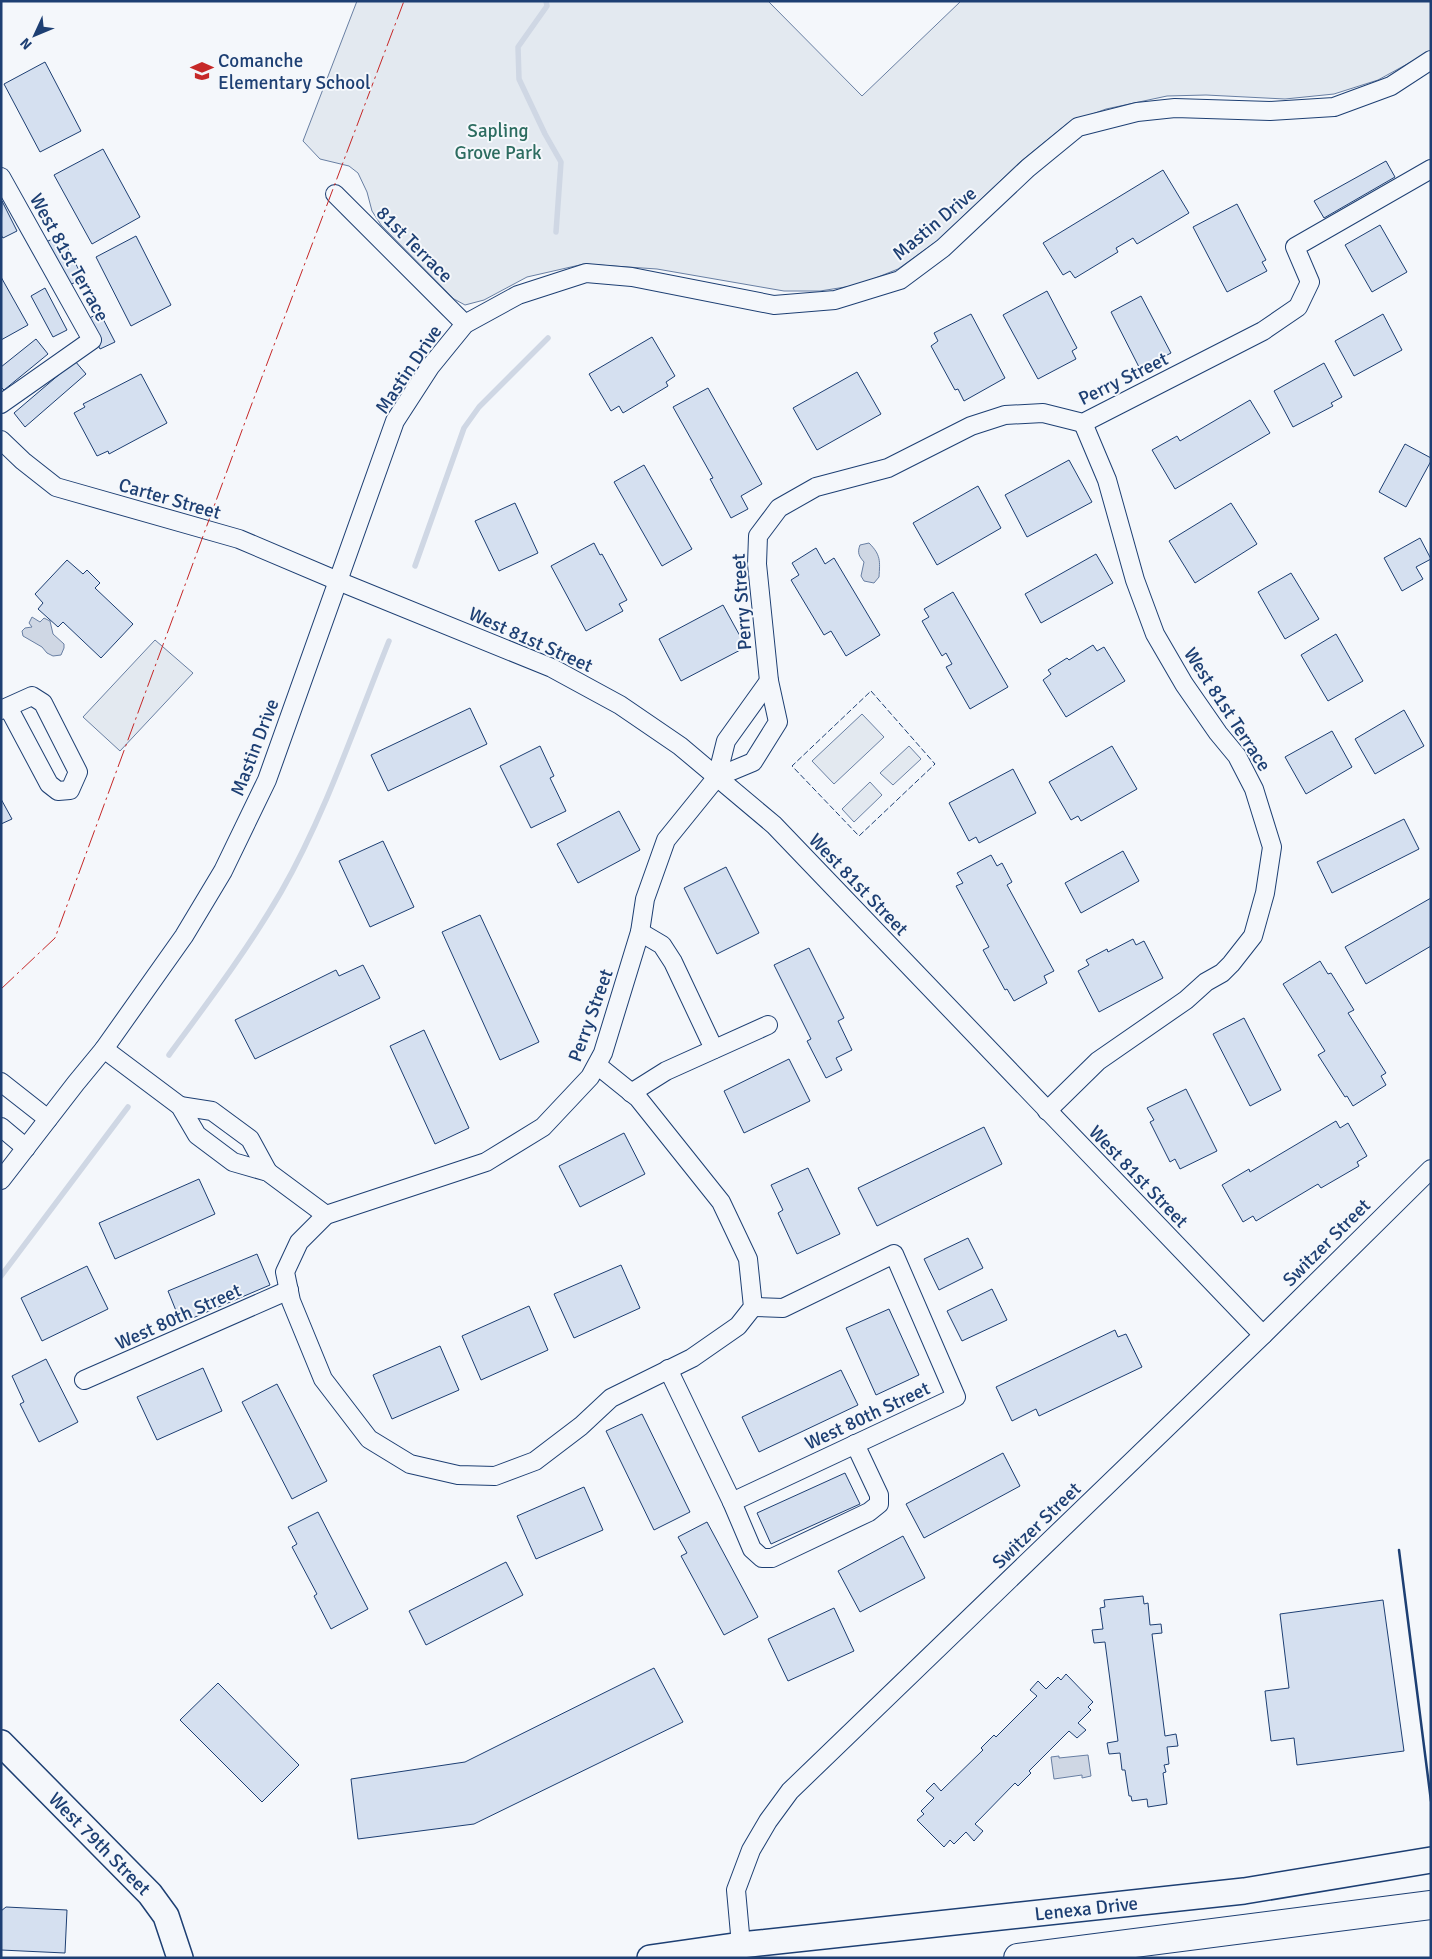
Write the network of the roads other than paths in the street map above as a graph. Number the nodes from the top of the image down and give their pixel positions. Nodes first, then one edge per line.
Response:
1 (1431, 60) edge
2 (1431, 169) edge
3 (1, 177) edge
4 (335, 194) dead end
5 (465, 324) junction
6 (1, 404) edge
7 (1083, 424) junction
8 (1, 440) edge
9 (338, 582) junction
10 (769, 681) junction
11 (5, 709) edge
12 (717, 777) junction
13 (640, 932) junction
14 (768, 1025) dead end
15 (104, 1049) junction
16 (714, 1049) junction
17 (597, 1065) junction
18 (1, 1082) edge
19 (631, 1093) junction
20 (180, 1106) junction
21 (1047, 1111) junction
22 (48, 1119) junction
23 (1, 1127) edge
24 (26, 1148) junction
25 (1431, 1169) edge
26 (268, 1172) junction
27 (1, 1180) edge
28 (326, 1215) junction
29 (289, 1290) junction
30 (753, 1307) junction
31 (1263, 1335) junction
32 (668, 1368) junction
33 (84, 1380) dead end
34 (855, 1444) junction
35 (732, 1502) junction
36 (1, 1743) edge
37 (1431, 1860) edge
38 (1431, 1905) edge
39 (741, 1945) junction
40 (180, 1958) edge
41 (650, 1958) edge
42 (1018, 1958) edge

1 - 5 street, Mastin Drive
2 - 7 street, Perry Street
3 - 6 street, West 81st Terrace
4 - 5 street, 81st Terrace
5 - 9 street, Mastin Drive
7 - 10 street, Perry Street
7 - 21 street, West 81st Terrace
8 - 9 street, Carter Street
9 - 12 street, West 81st Street
9 - 15 street, Mastin Drive
10 - 12 street, Perry Street
10 - 12 street, Perry Street
11 - 11 street
12 - 13 street, Perry Street
12 - 21 street, West 81st Street
13 - 16 street
13 - 17 street, Perry Street
14 - 16 street
15 - 20 street
15 - 22 street, Mastin Drive
16 - 19 street
17 - 19 street
17 - 28 street, Perry Street
18 - 22 street
19 - 30 street
20 - 26 street
20 - 26 street
21 - 31 street, West 81st Street
22 - 24 street, Mastin Drive
23 - 24 street
24 - 27 street, Mastin Drive
25 - 31 street, Switzer Street
26 - 28 street
28 - 29 street
29 - 32 street
29 - 33 street, West 80th Street
30 - 32 street
30 - 34 street, West 80th Street
31 - 39 street, Switzer Street
32 - 35 street
34 - 35 street, West 80th Street
34 - 35 street
36 - 40 street, West 79th Street
37 - 39 street, Lenexa Drive
38 - 42 highway
39 - 41 street, Lenexa Drive

